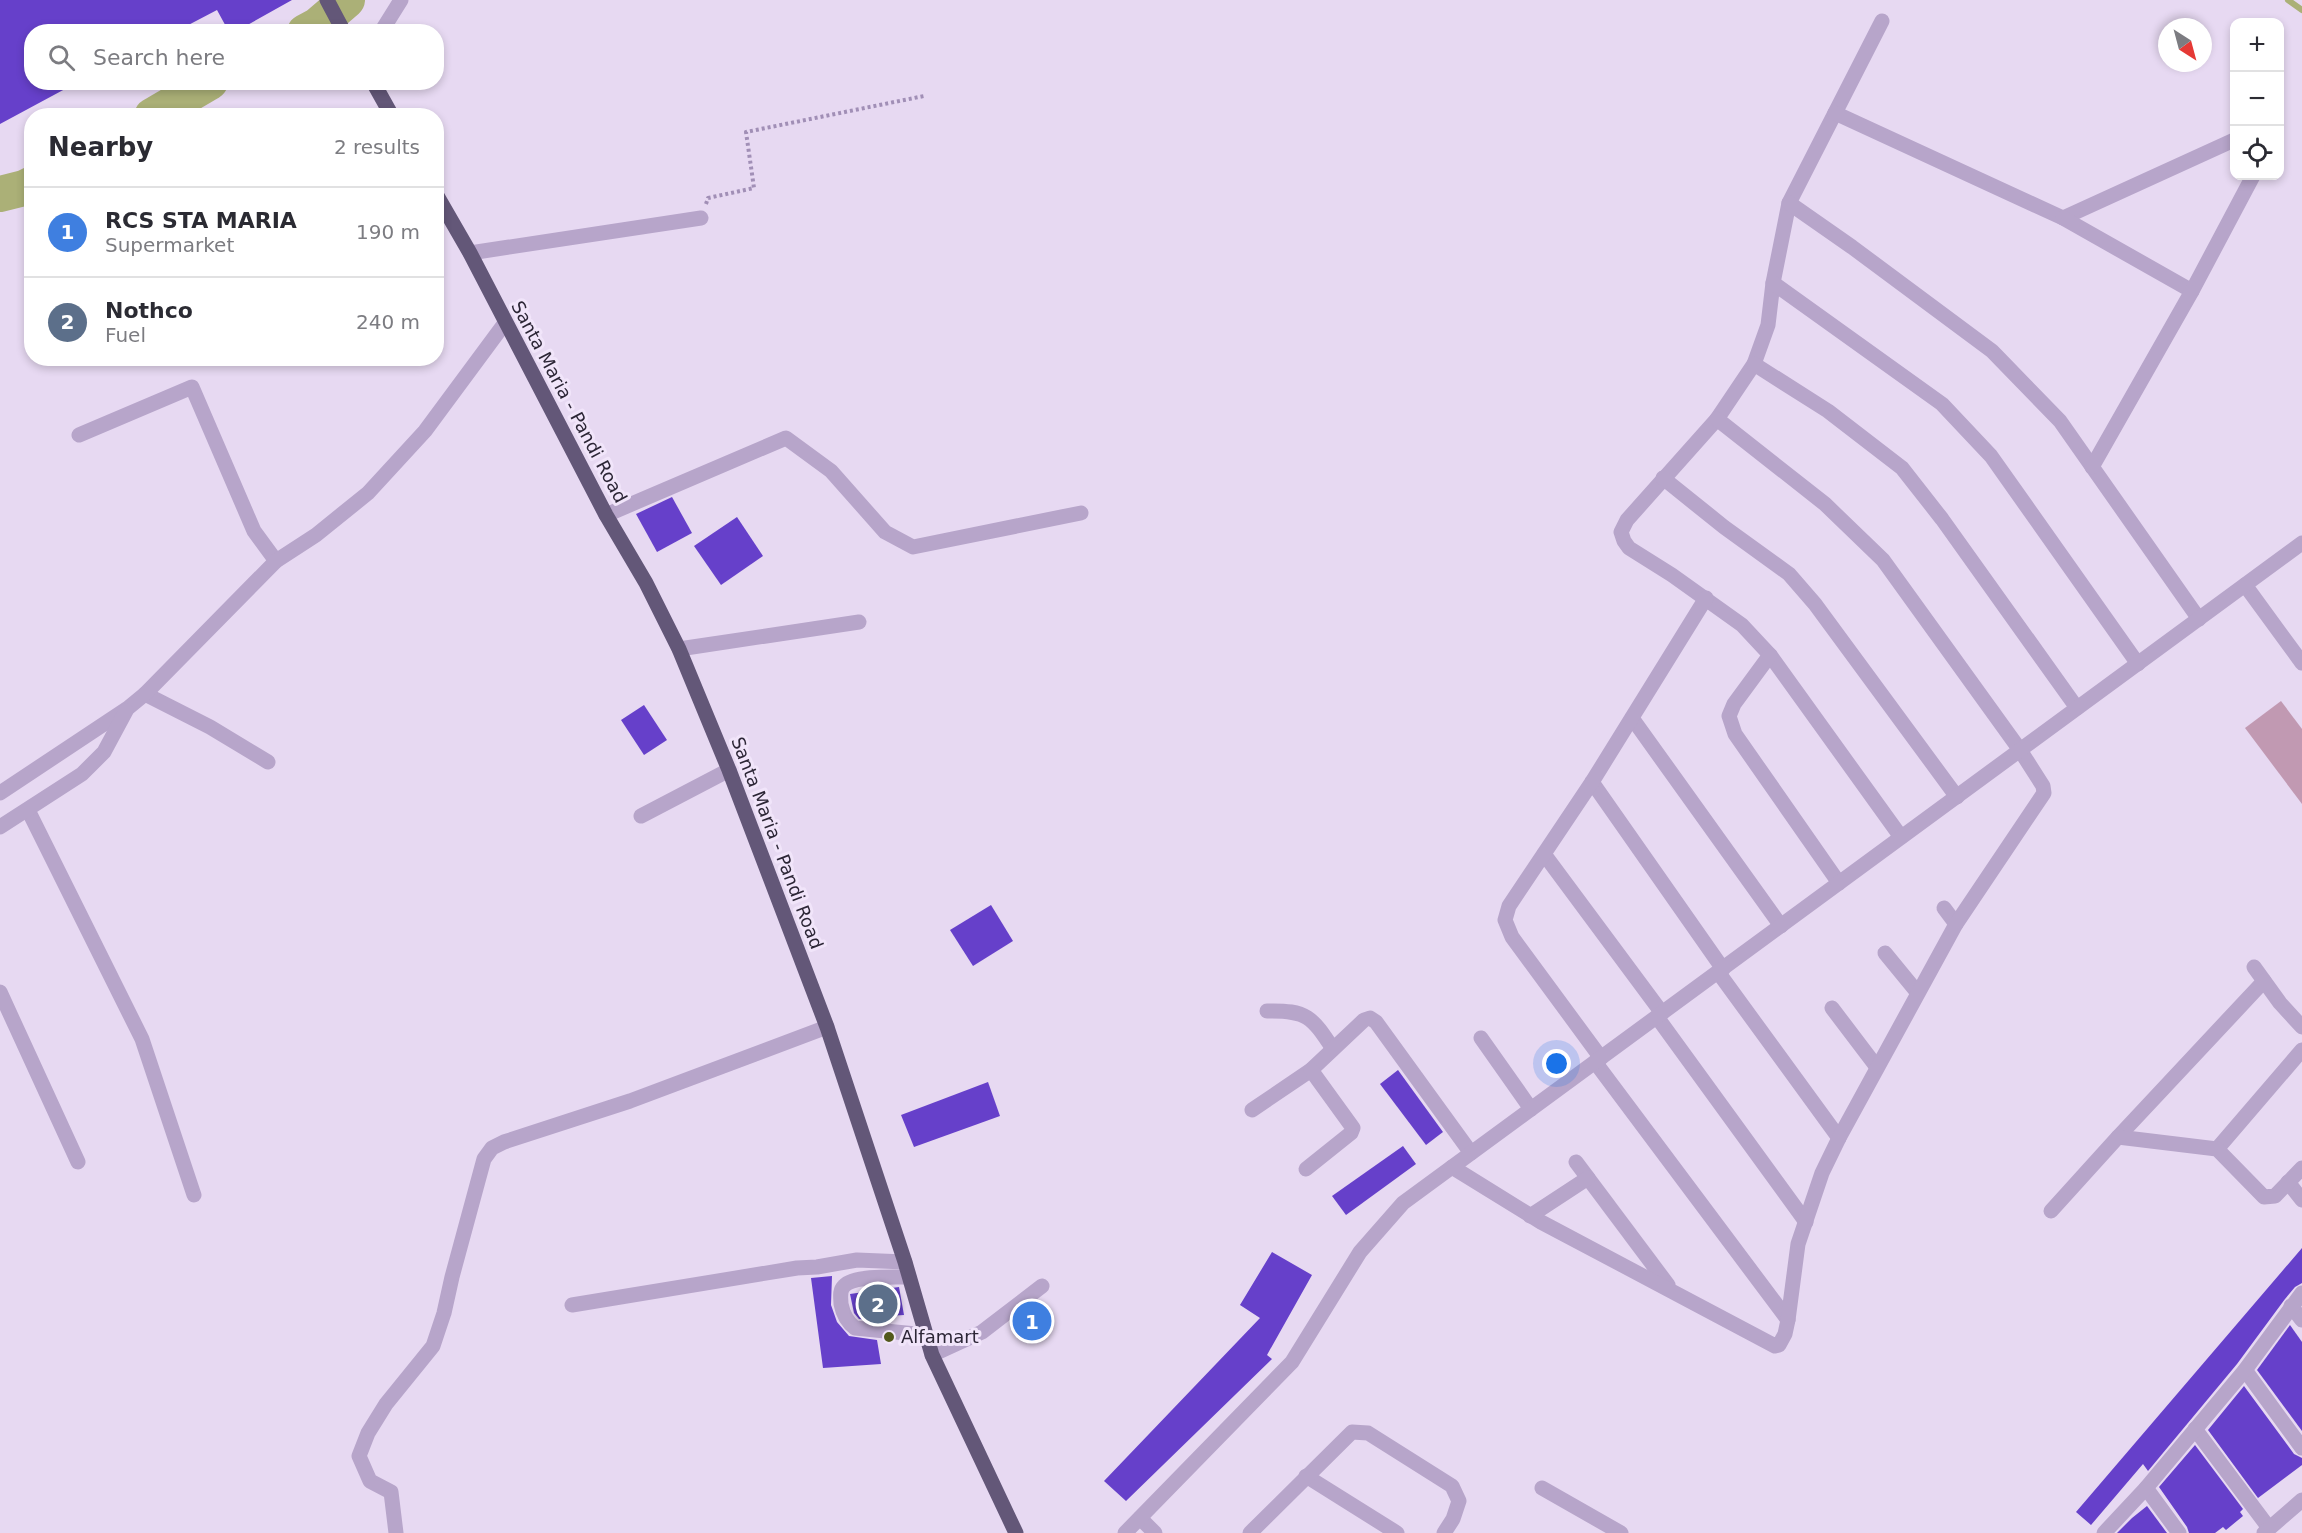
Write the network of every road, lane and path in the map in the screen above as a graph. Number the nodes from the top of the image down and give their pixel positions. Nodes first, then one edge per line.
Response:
1 (327, 0) edge
2 (401, 0) edge
3 (1882, 21) dead end
4 (340, 24) edge
5 (386, 24) edge
6 (377, 90) edge
7 (924, 96) dead end
8 (388, 108) edge
9 (1835, 112) junction
10 (2230, 142) edge
11 (2251, 180) edge
12 (1789, 203) junction
13 (444, 208) edge
14 (700, 218) joint
15 (2063, 218) junction
16 (470, 253) junction
17 (1773, 283) junction
18 (2193, 291) junction
19 (505, 323) junction
20 (1754, 364) junction
21 (1717, 419) junction
22 (79, 435) dead end
23 (2092, 466) junction
24 (1664, 478) junction
25 (1081, 513) dead end
26 (606, 514) junction
27 (2302, 543) edge
28 (276, 561) junction
29 (2245, 585) junction
30 (1706, 598) junction
31 (2199, 619) junction
32 (859, 622) dead end
33 (679, 649) junction
34 (1770, 655) junction
35 (2302, 663) edge
36 (2138, 664) junction
37 (145, 694) junction
38 (128, 708) junction
39 (2077, 708) junction
40 (1632, 718) junction
41 (2020, 750) junction
42 (268, 762) dead end
43 (729, 770) junction
44 (1592, 782) junction
45 (0, 793) edge
46 (1956, 797) junction
47 (28, 810) junction
48 (641, 816) dead end
49 (0, 827) edge
50 (1901, 837) junction
51 (1544, 854) junction
52 (1839, 883) junction
53 (1944, 908) dead end
54 (1956, 924) junction
55 (1781, 926) junction
56 (1885, 953) dead end
57 (2254, 967) dead end
58 (1720, 970) junction
59 (2264, 981) junction
60 (0, 992) edge
61 (1917, 992) junction
62 (1832, 1008) dead end
63 (1267, 1011) dead end
64 (1660, 1015) junction
65 (827, 1027) junction
66 (2302, 1027) edge
67 (1481, 1038) dead end
68 (1333, 1049) junction
69 (2302, 1050) edge
70 (1598, 1060) junction
71 (1876, 1066) junction
72 (1311, 1070) junction
73 (1531, 1109) junction
74 (1252, 1110) dead end
75 (2118, 1137) junction
76 (1839, 1138) junction
77 (2217, 1149) junction
78 (1471, 1153) junction
79 (78, 1162) dead end
80 (1576, 1162) dead end
81 (1452, 1167) junction
82 (2302, 1168) edge
83 (1306, 1169) dead end
84 (1588, 1178) junction
85 (2288, 1182) junction
86 (194, 1195) dead end
87 (2302, 1200) edge
88 (2051, 1211) dead end
89 (1530, 1216) junction
90 (1806, 1222) junction
91 (907, 1269) junction
92 (1042, 1286) dead end
93 (1671, 1290) junction
94 (2302, 1293) edge
95 (572, 1305) dead end
96 (2291, 1306) junction
97 (1788, 1320) junction
98 (2302, 1320) edge
99 (926, 1335) junction
100 (932, 1355) junction
101 (2245, 1370) junction
102 (2195, 1429) junction
103 (2302, 1448) edge
104 (1306, 1476) junction
105 (1542, 1488) dead end
106 (2146, 1488) junction
107 (2302, 1500) edge
108 (1140, 1518) junction
109 (2267, 1531) edge
110 (396, 1533) edge
111 (1016, 1533) edge
112 (1125, 1533) edge
113 (1155, 1533) edge
114 (1250, 1533) edge
115 (1396, 1533) edge
116 (1444, 1533) edge
117 (1621, 1533) edge
118 (2104, 1533) edge
119 (2179, 1533) edge

1 - 4 main road
2 - 5 street
3 - 9 street
6 - 8 main road
7 - 14 path
9 - 12 street
9 - 15 street
10 - 15 street
11 - 18 street
12 - 17 street
12 - 23 street
13 - 16 main road, Santa Maria - Pandi Road
14 - 16 street
15 - 18 street
16 - 19 main road, Santa Maria - Pandi Road
17 - 20 street
17 - 36 street
18 - 23 street
19 - 26 main road, Santa Maria - Pandi Road
19 - 28 street
20 - 21 street
20 - 39 street
21 - 24 street
21 - 41 street
22 - 28 street
23 - 31 street
24 - 30 street
24 - 46 street
25 - 26 street
26 - 33 main road, Santa Maria - Pandi Road
27 - 29 street
28 - 37 street
29 - 31 street
29 - 35 street
30 - 34 street
30 - 40 street
31 - 36 street
32 - 33 street
33 - 43 main road, Santa Maria - Pandi Road
34 - 50 street
34 - 52 street
36 - 39 street
37 - 38 street
37 - 42 street
38 - 45 street
38 - 47 street
39 - 41 street
40 - 44 street
40 - 55 street
41 - 46 street
41 - 54 street
43 - 48 street
43 - 65 main road, Santa Maria - Pandi Road
44 - 51 street
44 - 58 street
46 - 50 street
47 - 49 street
47 - 86 street
50 - 52 street
51 - 64 street
51 - 70 street
52 - 55 street
53 - 54 street
54 - 61 street
55 - 58 street
56 - 61 street
57 - 59 street
58 - 64 street
58 - 76 street
59 - 66 street
59 - 75 street
60 - 79 street
61 - 71 street
62 - 71 street
63 - 68 street
64 - 70 street
64 - 90 street
65 - 91 main road, Santa Maria - Pandi Road
65 - 110 street
67 - 73 street
68 - 72 street
68 - 78 street
69 - 77 street
70 - 73 street
70 - 97 street
71 - 76 street
72 - 74 street
72 - 83 street
73 - 78 street
75 - 77 street
75 - 88 street
76 - 90 street
77 - 85 street
78 - 81 street
80 - 84 street
81 - 89 street
81 - 108 street
82 - 85 street
84 - 89 street
84 - 93 street
85 - 87 street
89 - 93 street
90 - 97 street
91 - 95 street
91 - 99 main road, Santa Maria - Pandi Road
91 - 99 street
92 - 100 street
93 - 97 street
94 - 96 street
96 - 98 street
96 - 101 street
99 - 100 main road, Santa Maria - Pandi Road
100 - 111 main road, Santa Maria - Pandi Road
101 - 102 street
101 - 103 street
102 - 106 street
102 - 109 street
104 - 114 street
104 - 115 street
104 - 116 street
105 - 117 street
106 - 118 street
106 - 119 street
107 - 109 street
108 - 112 street
108 - 113 street

